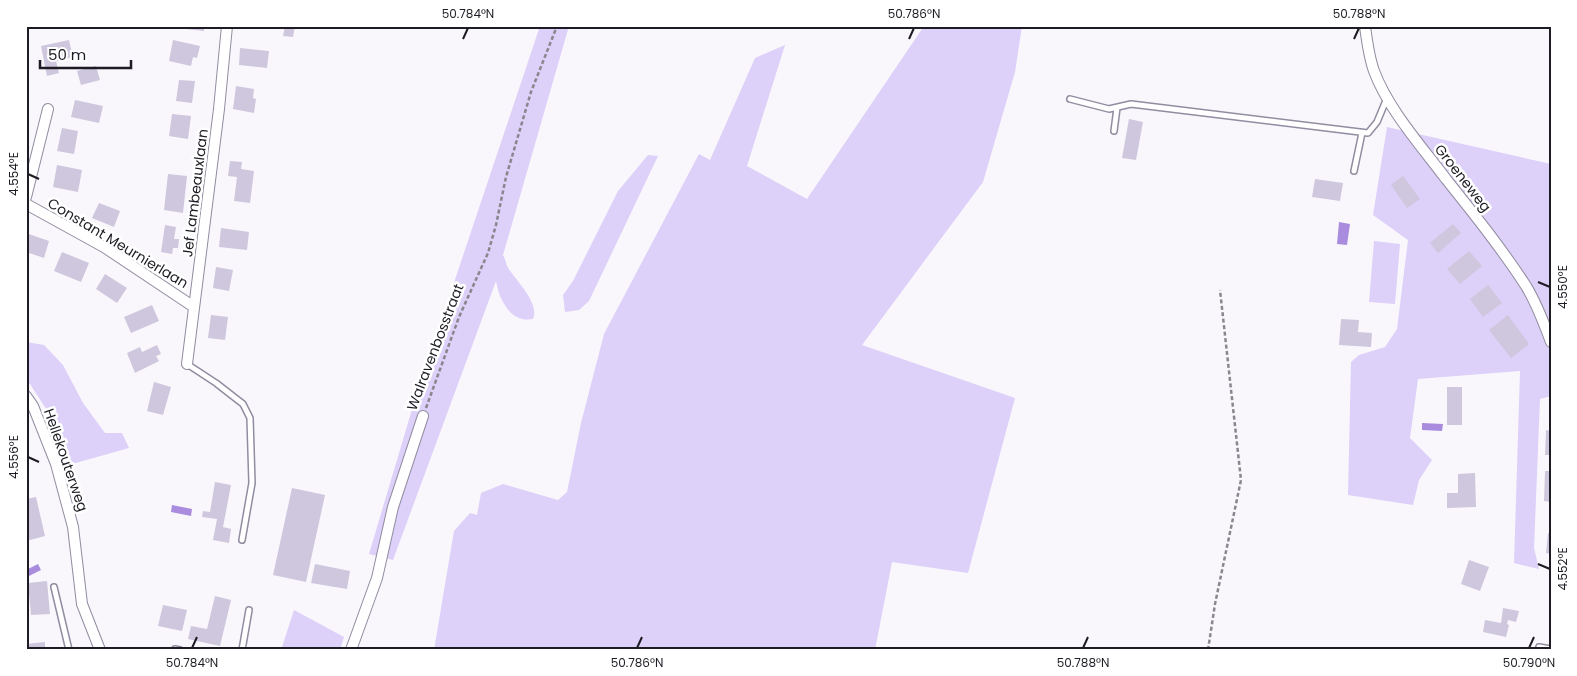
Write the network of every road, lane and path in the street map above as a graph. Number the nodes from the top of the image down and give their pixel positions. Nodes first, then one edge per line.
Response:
1 (227, 26) edge
2 (557, 26) edge
3 (1365, 26) edge
4 (1387, 98) junction
5 (1070, 99) dead end
6 (1117, 108) junction
7 (48, 109) dead end
8 (1114, 131) dead end
9 (1362, 133) junction
10 (1354, 171) dead end
11 (26, 197) edge
12 (26, 204) edge
13 (1220, 290) dead end
14 (194, 307) junction
15 (1551, 342) edge
16 (187, 364) joint
17 (26, 396) edge
18 (423, 416) joint
19 (242, 540) dead end
20 (54, 587) dead end
21 (249, 610) dead end
22 (1539, 647) dead end
23 (1551, 649) edge
24 (70, 650) edge
25 (100, 650) edge
26 (242, 650) edge
27 (351, 650) edge
28 (1208, 650) edge

1 - 14 street, Jef Lambeauxlaan
2 - 18 path, Walravenbosstraat
3 - 4 street, Groeneweg
4 - 9 lane
4 - 15 street, Groeneweg
5 - 6 lane
6 - 8 lane
6 - 9 lane
7 - 11 street
9 - 10 lane
12 - 14 street, Constant Meurnierlaan
13 - 28 path
14 - 16 street, Jef Lambeauxlaan
16 - 19 lane
17 - 25 street, Hellekouterweg
18 - 27 street, Walravenbosstraat
20 - 24 lane
21 - 26 lane
22 - 23 lane

